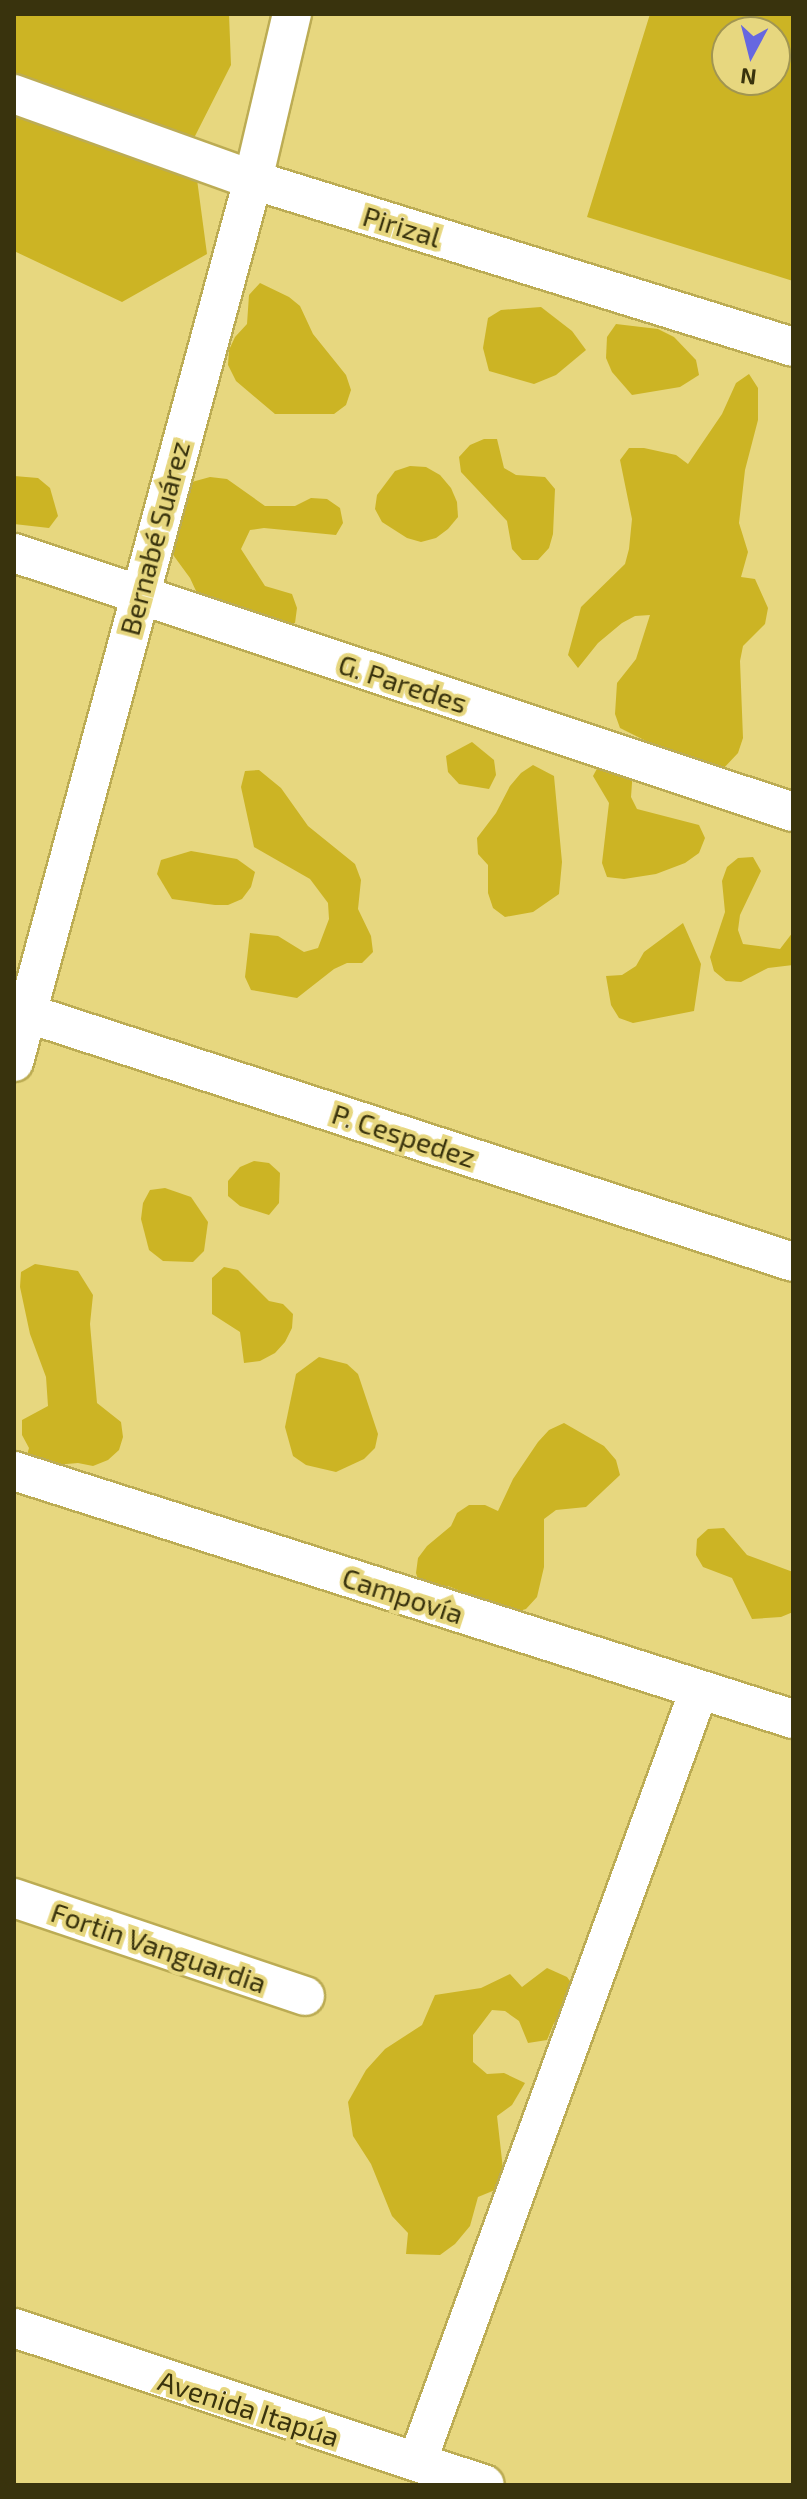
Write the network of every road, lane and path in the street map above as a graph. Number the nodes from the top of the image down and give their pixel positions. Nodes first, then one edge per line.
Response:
1 (292, 14) edge
2 (14, 94) edge
3 (253, 180) junction
4 (793, 347) edge
5 (14, 553) edge
6 (138, 595) junction
7 (793, 812) edge
8 (20, 1010) edge
9 (14, 1062) edge
10 (793, 1262) edge
11 (14, 1471) edge
12 (699, 1690) junction
13 (793, 1719) edge
14 (14, 1898) edge
15 (305, 1996) dead end
16 (14, 2328) edge
17 (417, 2462) junction
18 (485, 2485) edge

1 - 3 street, Bernabé Suárez
2 - 3 street, Pirizal
3 - 4 street, Pirizal
3 - 6 street, Bernabé Suárez
5 - 6 street, G. Paredes
6 - 7 street, G. Paredes
6 - 8 street, Bernabé Suárez
8 - 9 street, Bernabé Suárez
8 - 10 street, P. Cespedez
11 - 12 street, Campovía
12 - 13 street, Campovía
12 - 17 street
14 - 15 street, Fortin Vanguardia
16 - 17 street, Avenida Itapúa
17 - 18 street, Avenida Itapúa

